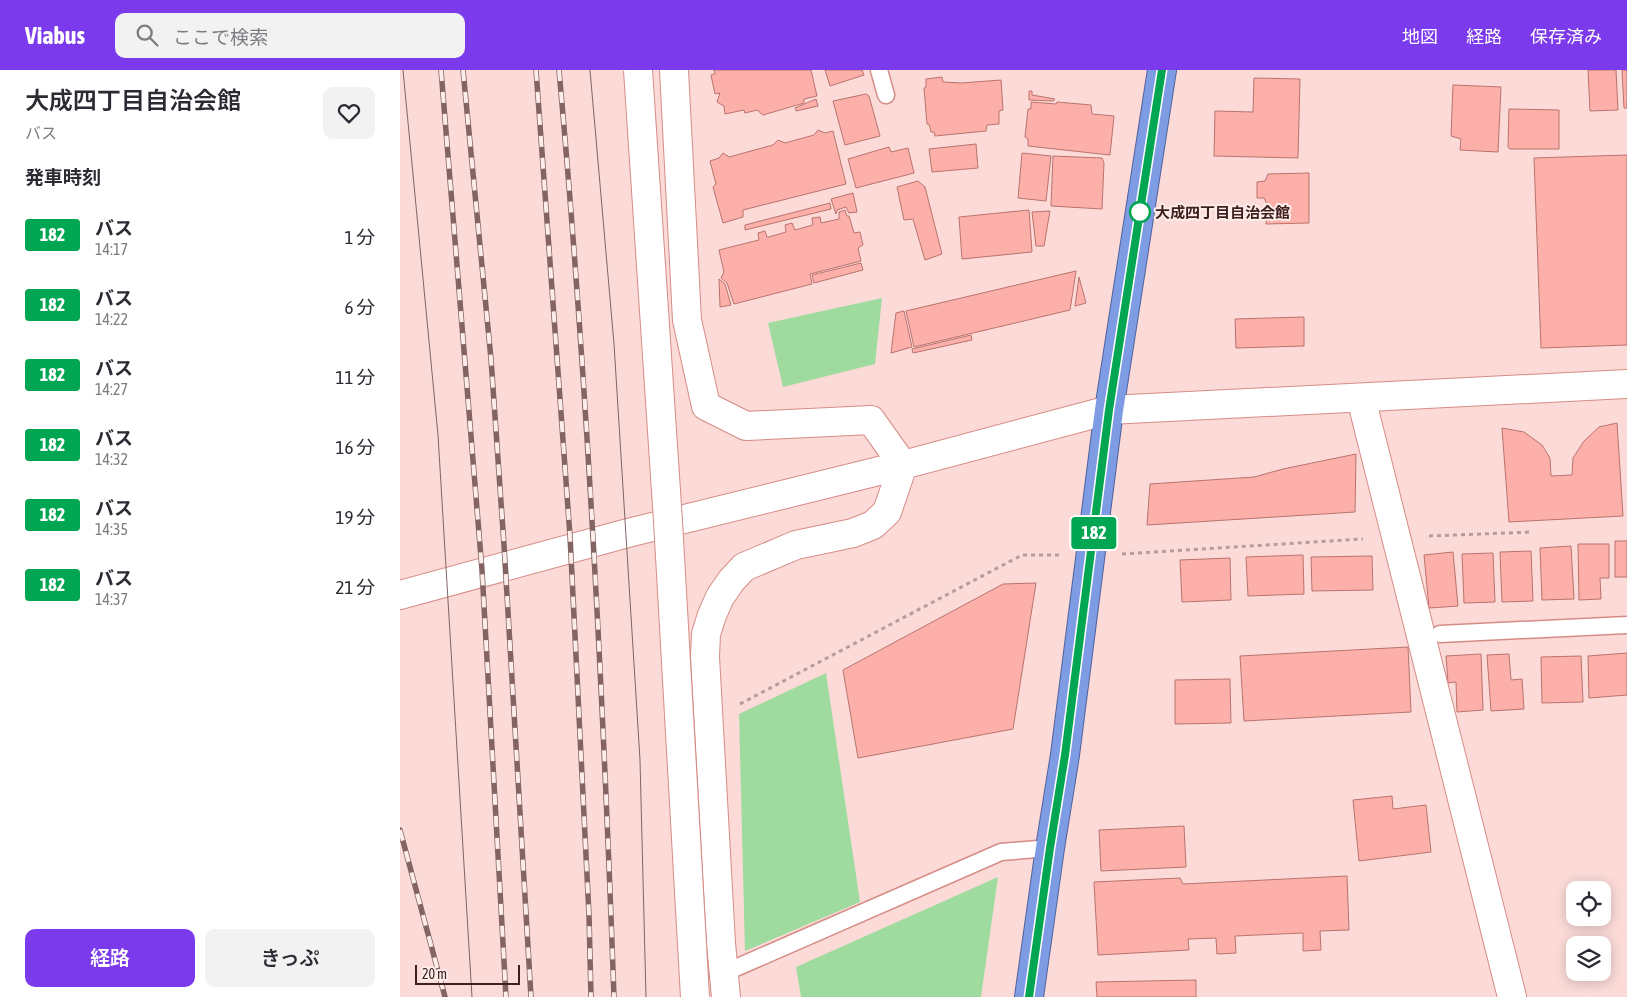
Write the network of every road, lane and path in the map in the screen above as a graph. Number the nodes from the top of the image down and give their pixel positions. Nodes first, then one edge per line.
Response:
1 (638, 70) edge
2 (674, 70) edge
3 (879, 70) edge
4 (1162, 70) edge
5 (886, 95) dead end
6 (1627, 384) edge
7 (1361, 398) junction
8 (1109, 410) junction
9 (903, 465) junction
10 (1532, 532) dead end
11 (1396, 537) junction
12 (1091, 556) junction
13 (400, 594) edge
14 (1627, 625) edge
15 (1430, 634) junction
16 (708, 721) junction
17 (1050, 848) junction
18 (725, 985) edge
19 (695, 997) edge
20 (1029, 997) edge
21 (1512, 997) edge

1 - 19 street, bridge
2 - 9 street
3 - 5 lane
4 - 8 highway
6 - 7 street
7 - 8 street
7 - 11 street
8 - 9 street
8 - 12 highway
9 - 13 street
9 - 16 street
10 - 11 path
11 - 12 path
11 - 15 street
12 - 16 path
12 - 17 highway
14 - 15 lane
15 - 21 street
16 - 18 street
17 - 18 lane
17 - 20 highway

